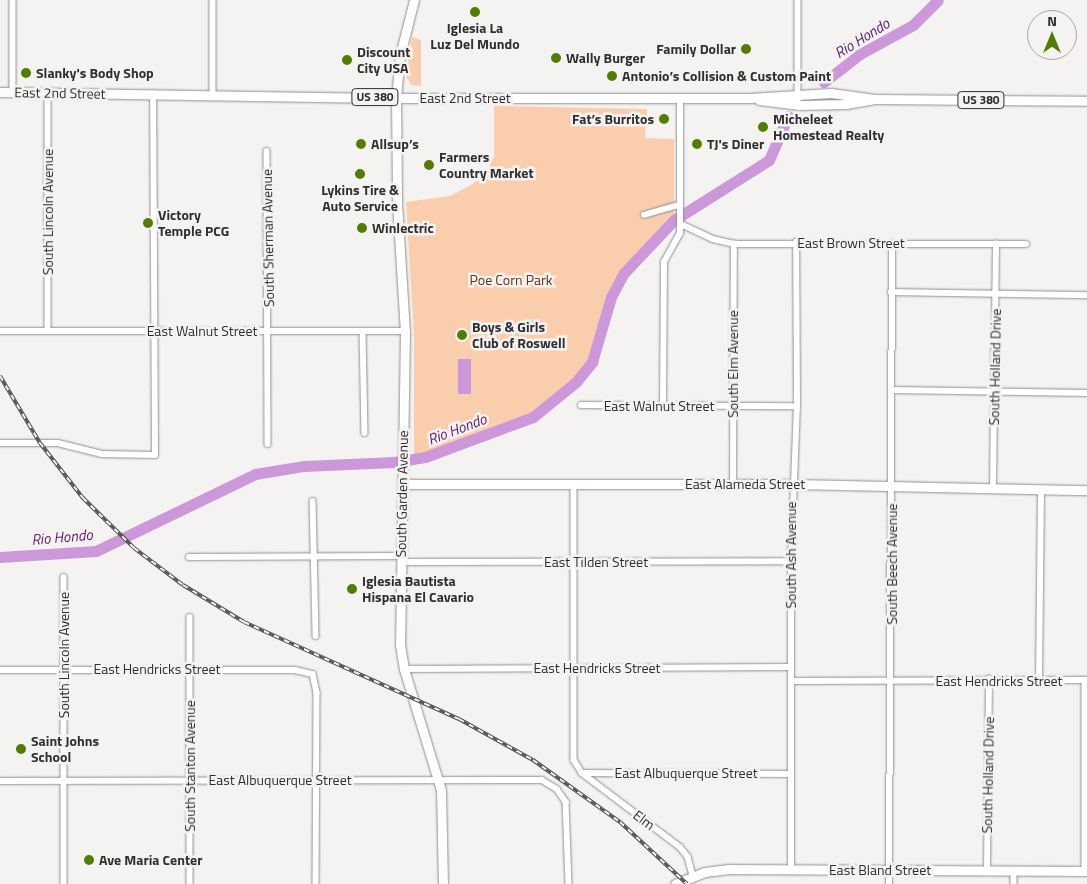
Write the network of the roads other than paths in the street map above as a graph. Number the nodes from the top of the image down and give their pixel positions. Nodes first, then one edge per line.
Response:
1 (13, 0) edge
2 (213, 0) edge
3 (414, 0) edge
4 (798, 0) edge
5 (0, 92) edge
6 (13, 92) junction
7 (798, 92) junction
8 (48, 93) junction
9 (153, 94) junction
10 (213, 95) junction
11 (396, 98) junction
12 (680, 98) junction
13 (749, 98) junction
14 (875, 99) junction
15 (1087, 101) edge
16 (798, 105) junction
17 (267, 151) dead end
18 (678, 208) junction
19 (644, 214) dead end
20 (680, 223) junction
21 (796, 242) junction
22 (734, 244) junction
23 (892, 244) junction
24 (996, 244) junction
25 (1026, 244) dead end
26 (891, 292) junction
27 (996, 294) junction
28 (1087, 295) edge
29 (0, 331) edge
30 (48, 331) junction
31 (268, 331) junction
32 (363, 331) junction
33 (404, 331) junction
34 (154, 332) junction
35 (892, 390) junction
36 (994, 391) junction
37 (1087, 393) edge
38 (581, 405) dead end
39 (663, 405) junction
40 (733, 406) junction
41 (797, 406) junction
42 (364, 433) dead end
43 (0, 443) edge
44 (268, 444) dead end
45 (574, 483) junction
46 (404, 484) junction
47 (733, 484) junction
48 (794, 484) junction
49 (892, 486) junction
50 (993, 489) junction
51 (1041, 490) junction
52 (1087, 490) edge
53 (313, 501) dead end
54 (315, 556) junction
55 (189, 557) dead end
56 (401, 559) junction
57 (574, 562) junction
58 (791, 562) junction
59 (64, 577) dead end
60 (190, 617) dead end
61 (316, 636) dead end
62 (791, 667) junction
63 (574, 668) junction
64 (190, 669) junction
65 (404, 669) junction
66 (0, 670) edge
67 (64, 670) junction
68 (989, 679) junction
69 (791, 681) junction
70 (1039, 681) junction
71 (1086, 681) edge
72 (891, 683) junction
73 (582, 773) junction
74 (791, 774) junction
75 (64, 780) junction
76 (190, 780) junction
77 (316, 780) junction
78 (439, 780) junction
79 (0, 781) edge
80 (791, 869) junction
81 (889, 870) junction
82 (987, 870) junction
83 (1014, 870) junction
84 (1086, 871) edge
85 (693, 876) junction
86 (64, 884) edge
87 (190, 884) edge
88 (316, 884) edge
89 (443, 884) edge
90 (569, 884) edge
91 (675, 884) edge
92 (889, 884) edge
93 (1014, 884) edge

1 - 6 street
2 - 10 street
3 - 11 street, South Garden Avenue
4 - 7 street
5 - 6 street, East 2nd Street / US 380
6 - 8 street, East 2nd Street / US 380
7 - 13 street, East 2nd Street / US 380
7 - 14 street, East 2nd Street / US 380
7 - 16 street
8 - 9 street, East 2nd Street / US 380
8 - 30 street, South Lincoln Avenue
9 - 10 street, East 2nd Street / US 380
9 - 34 street
10 - 11 street, East 2nd Street / US 380
11 - 12 street, East 2nd Street / US 380
11 - 33 street, South Garden Avenue
12 - 13 street, East 2nd Street / US 380
12 - 18 street
13 - 16 street, East 2nd Street / US 380
14 - 15 street, East 2nd Street / US 380
14 - 16 street, East 2nd Street / US 380
17 - 31 street, South Sherman Avenue
18 - 19 street
18 - 20 street
20 - 22 street, East Brown Street
20 - 39 street
21 - 22 street, East Brown Street
21 - 23 street, East Brown Street
21 - 41 street, South Ash Avenue
22 - 40 street, South Elm Avenue
23 - 24 street, East Brown Street
23 - 26 street, South Beech Avenue
24 - 25 street, East Brown Street
24 - 27 street, South Holland Drive
26 - 27 street
26 - 35 street, South Beech Avenue
27 - 28 street
27 - 36 street, South Holland Drive
29 - 30 street, East Walnut Street
30 - 34 street, East Walnut Street
31 - 32 street, East Walnut Street
31 - 34 street, East Walnut Street
31 - 44 street, South Sherman Avenue
32 - 33 street, East Walnut Street
32 - 42 street
33 - 46 street, South Garden Avenue
34 - 43 street
35 - 36 street
35 - 49 street, South Beech Avenue
36 - 37 street
36 - 50 street, South Holland Drive
38 - 39 street, East Walnut Street
39 - 40 street, East Walnut Street
40 - 41 street, East Walnut Street
40 - 47 street, South Elm Avenue
41 - 48 street, South Ash Avenue
45 - 46 street, East Alameda Street
45 - 47 street, East Alameda Street
45 - 57 street
46 - 56 street, South Garden Avenue
47 - 48 street, East Alameda Street
48 - 49 street, East Alameda Street
48 - 58 street, South Ash Avenue
49 - 50 street, East Alameda Street
49 - 72 street, South Beech Avenue
50 - 51 street, East Alameda Street
51 - 52 street, East Alameda Street
51 - 70 street
53 - 54 street
54 - 55 street, East Tilden Street
54 - 56 street, East Tilden Street
54 - 61 street
56 - 57 street, East Tilden Street
56 - 65 street, South Garden Avenue
57 - 58 street, East Tilden Street
57 - 63 street
58 - 62 street, South Ash Avenue
59 - 67 street, South Lincoln Avenue
60 - 64 street, South Stanton Avenue
62 - 63 street, East Hendricks Street
62 - 69 street, South Ash Avenue
63 - 65 street, East Hendricks Street
63 - 73 street
64 - 67 street, East Hendricks Street
64 - 76 street, South Stanton Avenue
64 - 77 street, East Hendricks Street
65 - 78 street, South Garden Avenue
66 - 67 street, East Hendricks Street
67 - 75 street, South Lincoln Avenue
68 - 70 street, East Hendricks Street
68 - 72 street, East Hendricks Street
68 - 82 street, South Holland Drive
69 - 72 street, East Hendricks Street
69 - 74 street, South Ash Avenue
70 - 71 street, East Hendricks Street
71 - 84 street
72 - 81 street, South Beech Avenue
73 - 74 street, East Albuquerque Street
73 - 85 street, Elm
74 - 80 street, South Ash Avenue
75 - 76 street, East Albuquerque Street
75 - 79 street, East Albuquerque Street
75 - 86 street, South Lincoln Avenue
76 - 77 street, East Albuquerque Street
76 - 87 street, South Stanton Avenue
77 - 78 street, East Albuquerque Street
77 - 88 street
78 - 89 street, South Garden Avenue
78 - 90 street, East Albuquerque Street
80 - 81 street, East Bland Street
80 - 85 street, East Bland Street
81 - 82 street, East Bland Street
81 - 92 street, South Beech Avenue
82 - 83 street, East Bland Street
83 - 84 street, East Bland Street
83 - 93 street
85 - 91 street, East Bland Street

